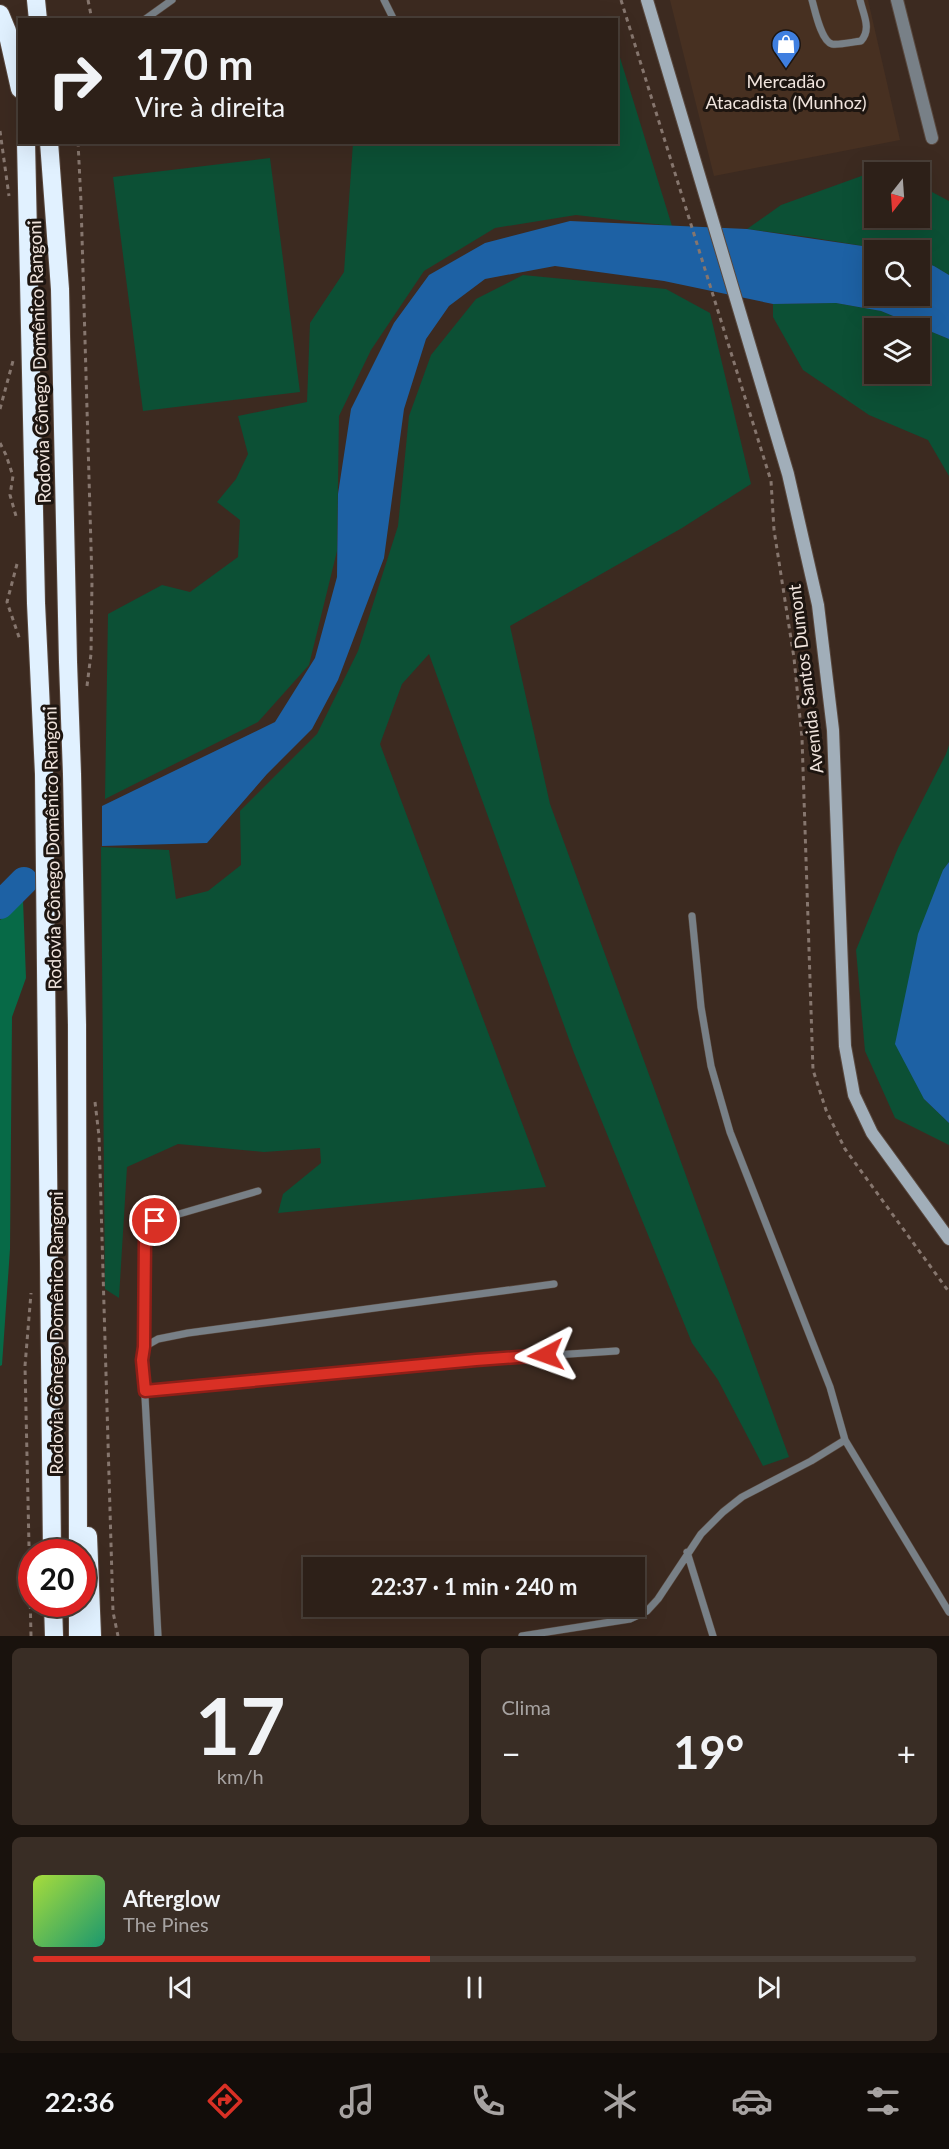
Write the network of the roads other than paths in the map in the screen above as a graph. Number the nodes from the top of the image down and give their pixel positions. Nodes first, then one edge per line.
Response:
1 (36, 0) edge
2 (172, 0) edge
3 (384, 0) edge
4 (647, 0) edge
5 (812, 0) edge
6 (860, 0) edge
7 (897, 0) edge
8 (0, 14) edge
9 (38, 18) edge
10 (147, 18) edge
11 (393, 18) edge
12 (18, 80) edge
13 (932, 138) dead end
14 (26, 144) edge
15 (49, 144) edge
16 (692, 916) dead end
17 (258, 1191) dead end
18 (949, 1239) edge
19 (554, 1284) dead end
20 (144, 1347) junction
21 (616, 1351) dead end
22 (145, 1391) junction
23 (845, 1440) junction
24 (77, 1479) junction
25 (52, 1539) edge
26 (78, 1539) edge
27 (687, 1552) junction
28 (949, 1612) edge
29 (53, 1617) edge
30 (78, 1617) edge
31 (54, 1636) edge
32 (78, 1636) edge
33 (92, 1636) edge
34 (158, 1636) edge
35 (522, 1636) edge
36 (713, 1636) edge

1 - 9 highway
2 - 10 lane
3 - 11 lane
4 - 18 main road, Avenida Santos Dumont
5 - 6 lane
7 - 13 street
8 - 12 highway
14 - 25 highway, Rodovia Cônego Domênico Rangoni
15 - 24 highway, Rodovia Cônego Domênico Rangoni
16 - 23 lane
17 - 20 lane
19 - 20 lane
20 - 22 lane
21 - 22 lane
22 - 34 lane
23 - 27 lane
23 - 28 lane
24 - 26 highway, Rodovia Cônego Domênico Rangoni
24 - 33 highway
27 - 35 lane
27 - 36 lane
29 - 31 highway
30 - 32 highway

